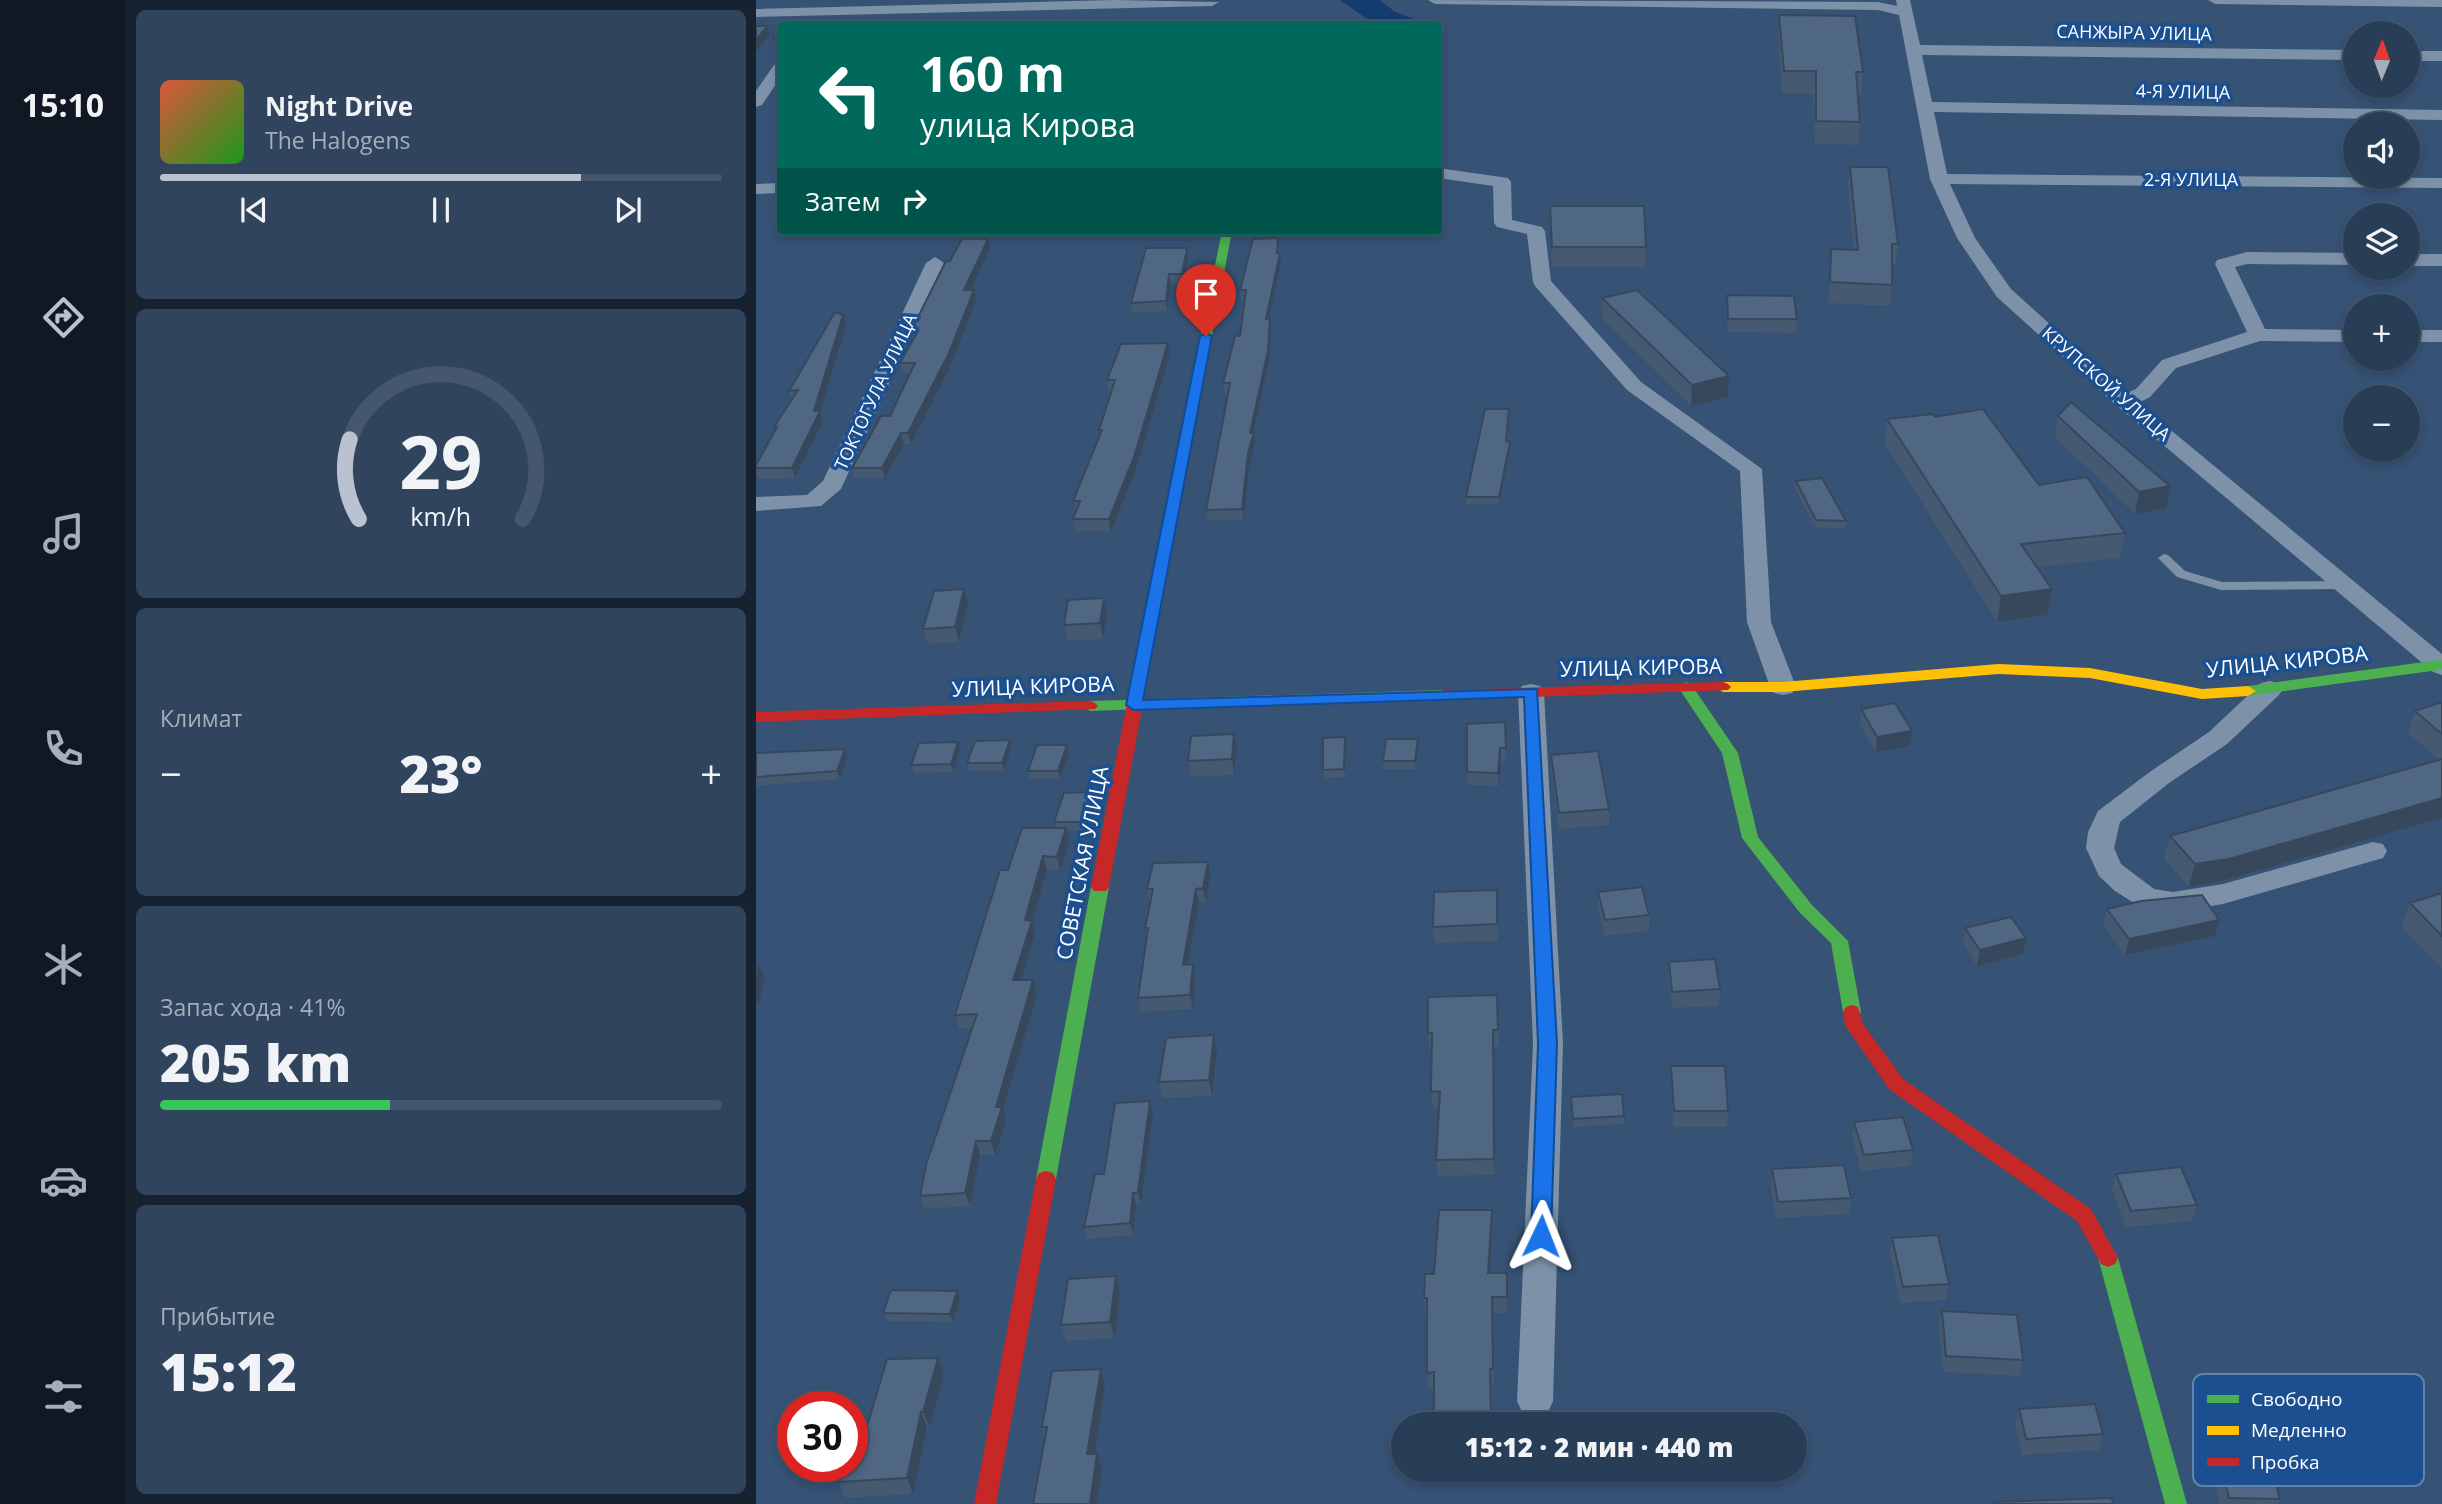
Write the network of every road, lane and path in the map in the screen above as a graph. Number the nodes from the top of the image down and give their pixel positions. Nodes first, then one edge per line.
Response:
1 (2215, 0) edge
2 (1436, 1) edge
3 (1212, 2) dead end
4 (1570, 2) edge
5 (1721, 2) edge
6 (2442, 3) edge
7 (1904, 6) edge
8 (820, 12) edge
9 (756, 13) edge
10 (1912, 50) junction
11 (2343, 55) edge
12 (2420, 56) edge
13 (2442, 56) edge
14 (777, 72) edge
15 (756, 102) edge
16 (1923, 107) junction
17 (2442, 115) edge
18 (1442, 174) edge
19 (1939, 180) junction
20 (2442, 183) edge
21 (777, 188) edge
22 (756, 189) edge
23 (1226, 235) edge
24 (2343, 260) edge
25 (2420, 260) edge
26 (2442, 260) edge
27 (935, 263) dead end
28 (2258, 335) junction
29 (2343, 336) edge
30 (2420, 336) edge
31 (2442, 337) edge
32 (2124, 402) junction
33 (756, 504) edge
34 (2164, 558) dead end
35 (2343, 585) junction
36 (2441, 666) edge
37 (1686, 687) junction
38 (1783, 687) junction
39 (2270, 689) junction
40 (1531, 692) junction
41 (1134, 705) junction
42 (756, 717) edge
43 (2374, 851) dead end
44 (1535, 1401) dead end
45 (985, 1504) edge
46 (2176, 1504) edge

1 - 6 street
2 - 4 street
3 - 8 street
4 - 5 street
5 - 7 street
7 - 10 street, КРУПСКОЙ УЛИЦА
8 - 9 street
10 - 11 street, САНЖЫРА УЛИЦА
10 - 16 street, КРУПСКОЙ УЛИЦА
12 - 13 street
14 - 15 street
16 - 17 street, 4-Я УЛИЦА
16 - 19 street, КРУПСКОЙ УЛИЦА
18 - 38 street
19 - 20 street, 2-Я УЛИЦА
19 - 32 street, КРУПСКОЙ УЛИЦА
21 - 22 street
23 - 41 street, СОВЕТСКАЯ УЛИЦА
24 - 28 street
25 - 26 street
27 - 33 street, ТОКТОГУЛА УЛИЦА
28 - 29 street
28 - 32 street
30 - 31 street
32 - 35 street, КРУПСКОЙ УЛИЦА
34 - 35 lane
35 - 36 street, КРУПСКОЙ УЛИЦА
36 - 39 street, УЛИЦА КИРОВА
37 - 38 street, УЛИЦА КИРОВА
37 - 40 street, УЛИЦА КИРОВА
37 - 46 street
38 - 39 street, УЛИЦА КИРОВА
39 - 43 street
40 - 41 street, УЛИЦА КИРОВА
40 - 44 street
41 - 42 street, УЛИЦА КИРОВА
41 - 45 street, СОВЕТСКАЯ УЛИЦА

